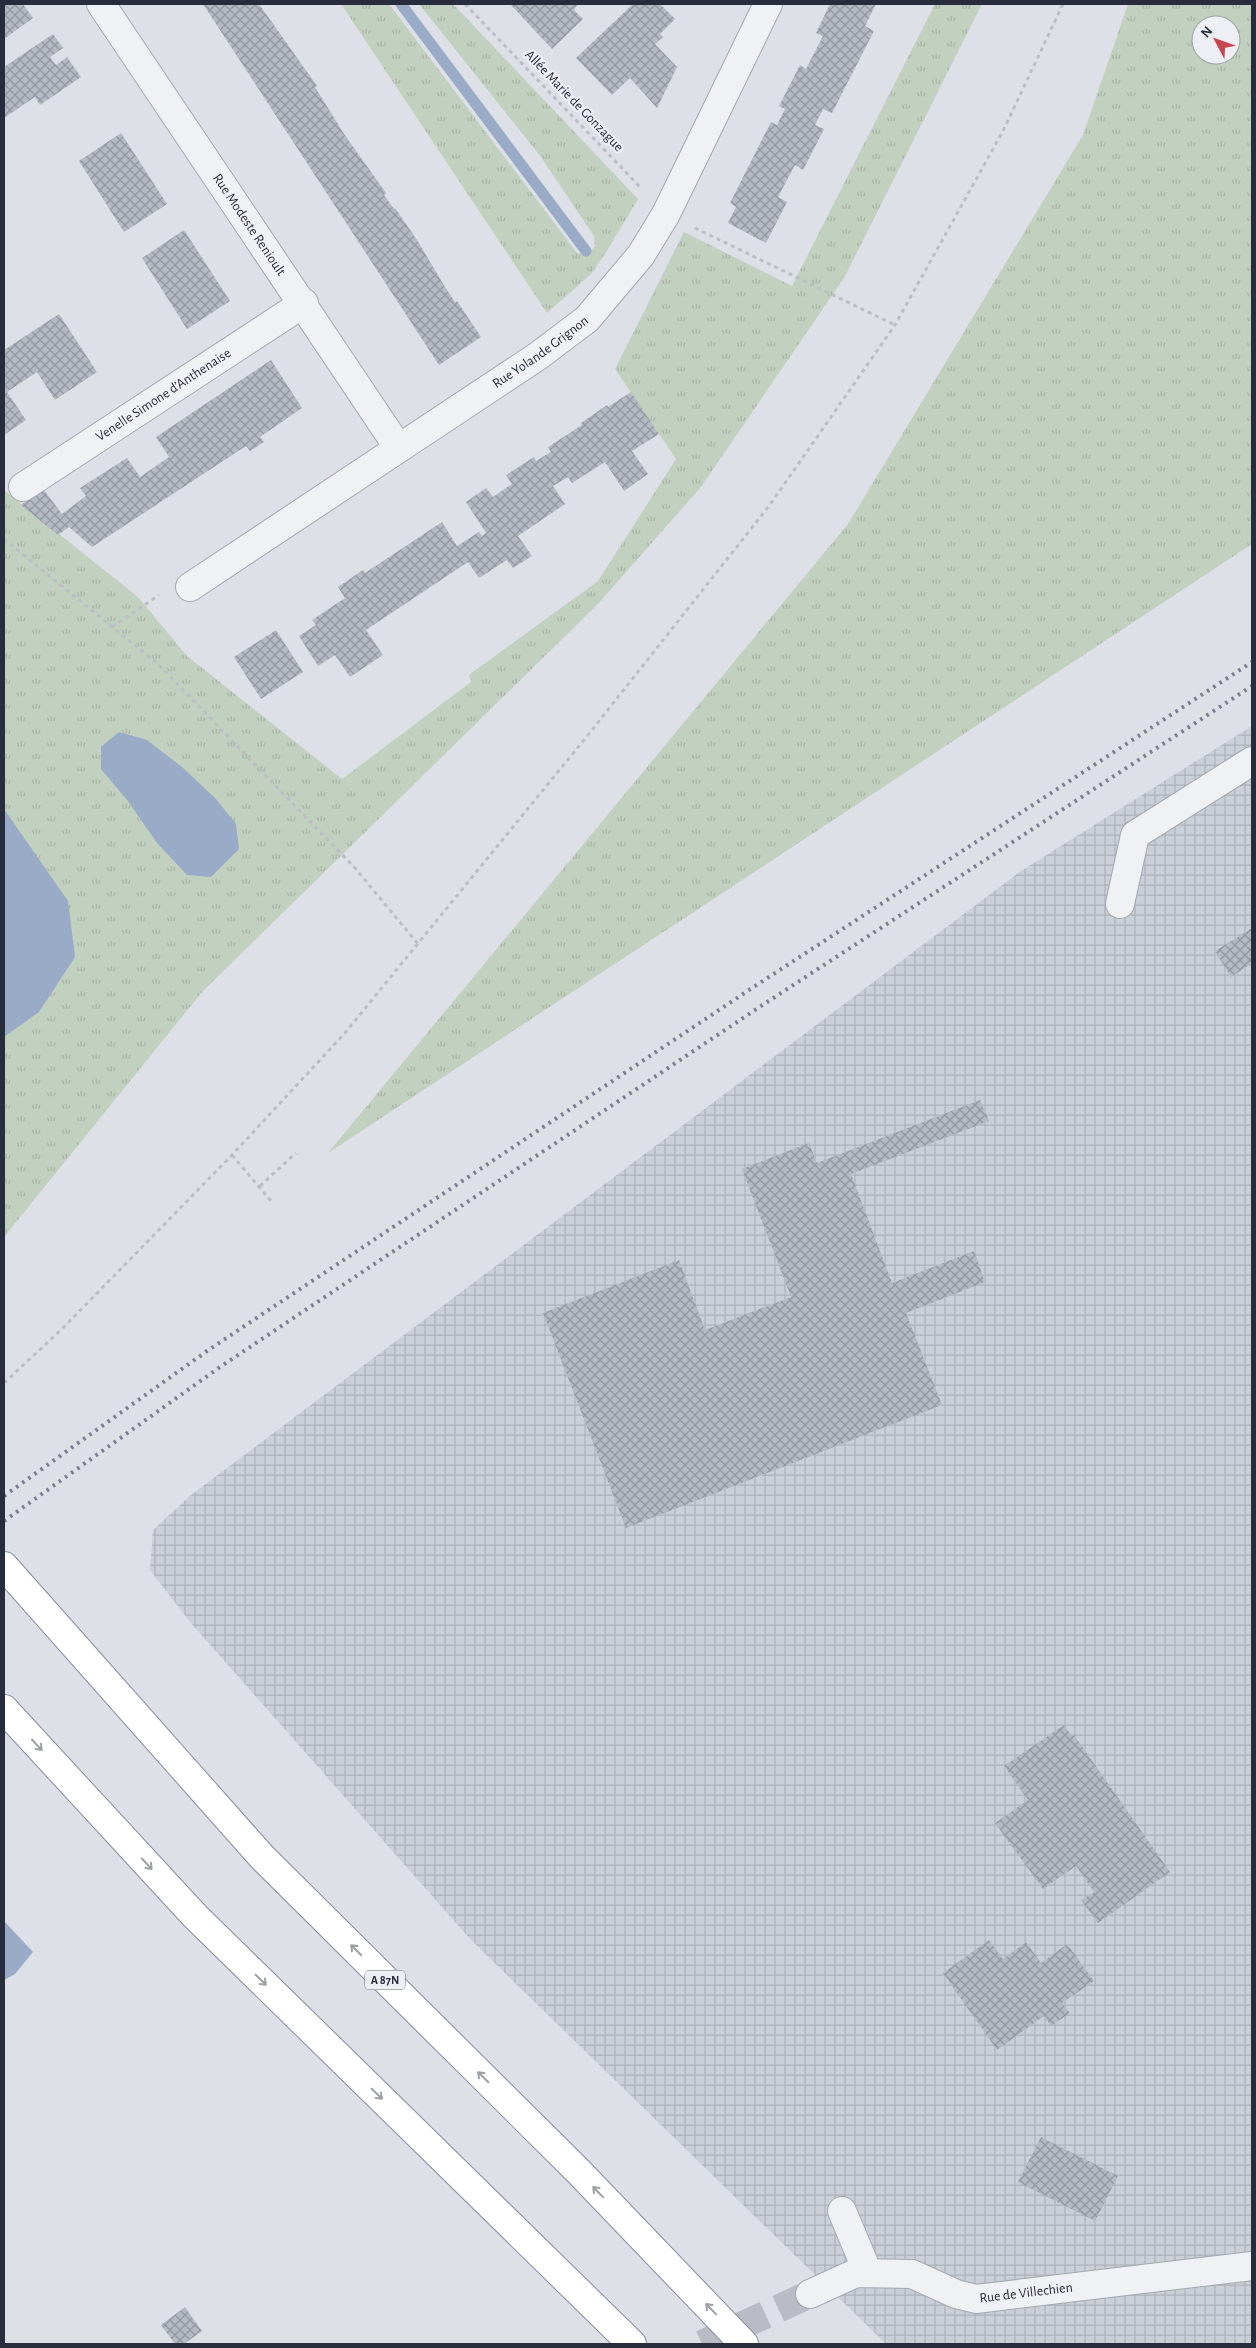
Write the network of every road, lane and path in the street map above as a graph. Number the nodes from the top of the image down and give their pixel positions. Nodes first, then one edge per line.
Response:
1 (101, 4) edge
2 (466, 4) edge
3 (768, 4) edge
4 (1063, 4) edge
5 (666, 214) junction
6 (304, 303) junction
7 (895, 325) junction
8 (398, 447) junction
9 (23, 487) dead end
10 (4, 539) edge
11 (190, 587) joint
12 (112, 627) junction
13 (1252, 761) edge
14 (1120, 904) dead end
15 (418, 944) junction
16 (296, 1153) dead end
17 (232, 1156) junction
18 (260, 1187) junction
19 (271, 1200) dead end
20 (4, 1383) edge
21 (4, 1566) edge
22 (4, 1709) edge
23 (842, 2211) dead end
24 (1252, 2266) edge
25 (868, 2273) junction
26 (810, 2294) tunnel mouth
27 (632, 2344) edge
28 (744, 2344) edge

1 - 6 street, Rue Modeste Renioult
2 - 5 path, Allée Marie de Gonzague
3 - 5 street, Rue Yolande Grignon
4 - 7 path
5 - 7 path
5 - 8 street, Rue Yolande Grignon
6 - 8 street, Rue Modeste Renioult
6 - 9 street, Venelle Simone d’Anthenaise
7 - 15 path
8 - 11 street, Rue Yolande Grignon
10 - 12 path
11 - 12 path
12 - 15 path
13 - 14 street
15 - 17 path
16 - 18 path
17 - 18 path
17 - 20 path
18 - 19 path
28 -> 21 highway, A 87N
22 -> 27 highway
23 - 25 street
24 - 25 street, Rue de Villechien
25 - 26 street, Rue de Villechien

